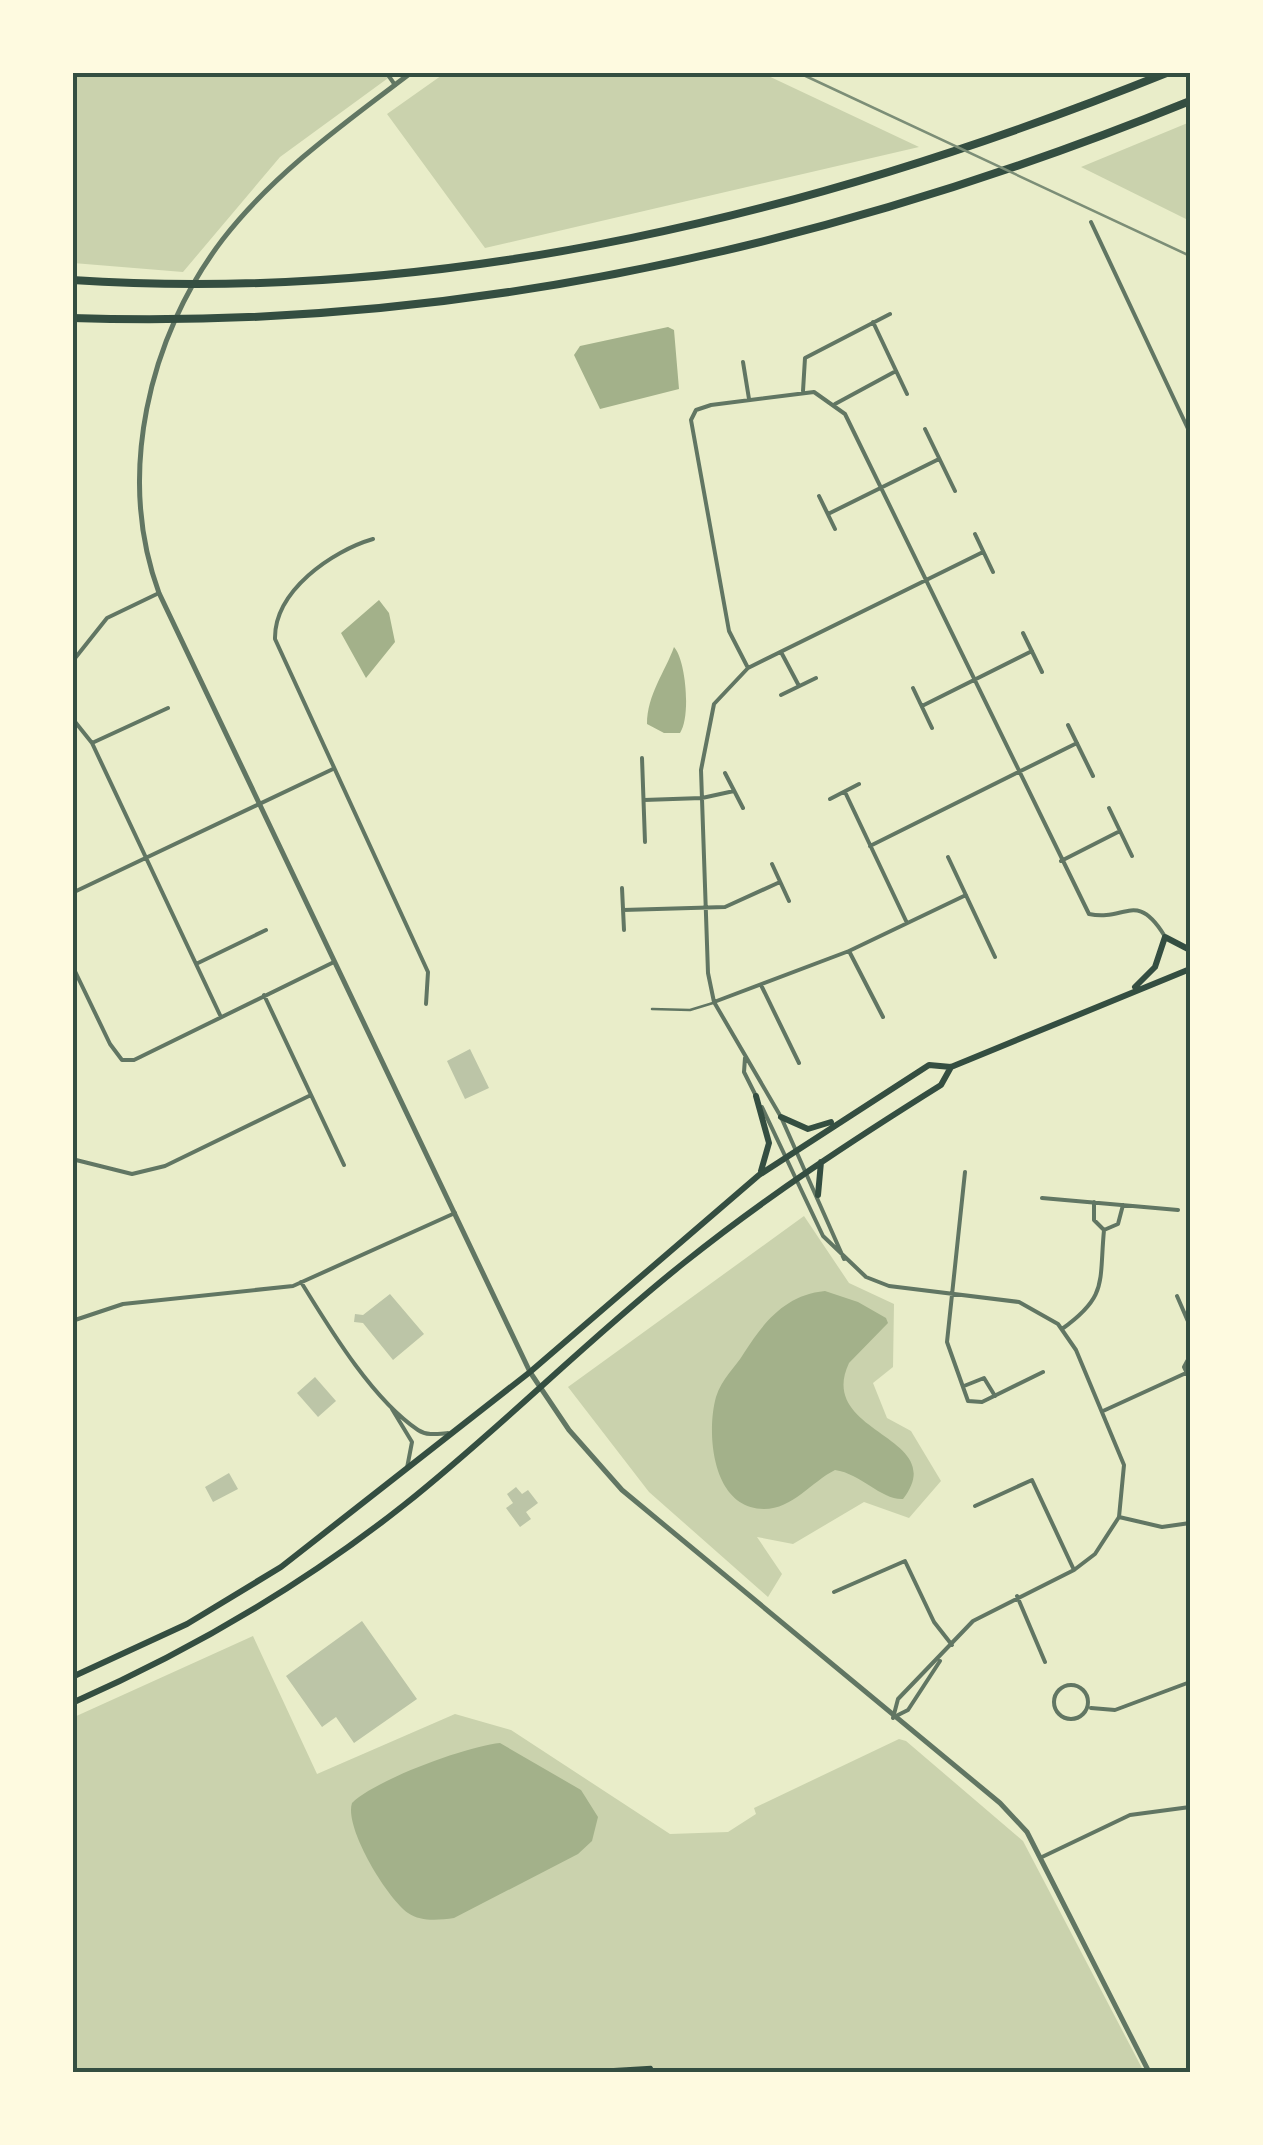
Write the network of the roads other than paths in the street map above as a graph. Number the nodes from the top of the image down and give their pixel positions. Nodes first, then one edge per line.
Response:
1 (386, 72) edge
2 (412, 72) edge
3 (1169, 72) edge
4 (395, 85) junction
5 (1190, 101) edge
6 (1091, 222) dead end
7 (77, 280) edge
8 (890, 314) dead end
9 (72, 318) edge
10 (873, 322) junction
11 (743, 362) dead end
12 (896, 371) junction
13 (802, 391) junction
14 (907, 394) dead end
15 (749, 400) junction
16 (835, 404) junction
17 (924, 429) dead end
18 (1190, 433) edge
19 (939, 459) junction
20 (881, 487) junction
21 (955, 491) dead end
22 (819, 496) dead end
23 (828, 514) junction
24 (835, 530) dead end
25 (975, 534) dead end
26 (373, 539) dead end
27 (983, 552) junction
28 (993, 572) dead end
29 (72, 577) edge
30 (926, 582) junction
31 (72, 592) edge
32 (159, 593) junction
33 (1023, 633) dead end
34 (1032, 651) junction
35 (781, 652) junction
36 (72, 662) edge
37 (748, 668) junction
38 (1042, 672) dead end
39 (816, 678) dead end
40 (974, 680) junction
41 (798, 686) junction
42 (913, 688) dead end
43 (781, 695) dead end
44 (922, 706) junction
45 (168, 708) dead end
46 (72, 718) edge
47 (1068, 725) dead end
48 (932, 728) dead end
49 (92, 743) junction
50 (1077, 743) junction
51 (642, 758) dead end
52 (333, 768) junction
53 (1018, 772) junction
54 (725, 773) dead end
55 (1093, 776) dead end
56 (859, 784) dead end
57 (734, 791) junction
58 (844, 792) junction
59 (702, 798) junction
60 (830, 799) dead end
61 (644, 800) junction
62 (258, 804) junction
63 (742, 808) dead end
64 (1109, 808) dead end
65 (1120, 831) junction
66 (645, 842) dead end
67 (870, 846) junction
68 (1132, 856) dead end
69 (948, 857) dead end
70 (144, 859) junction
71 (1061, 861) junction
72 (772, 864) dead end
73 (780, 882) junction
74 (622, 888) dead end
75 (72, 893) edge
76 (966, 895) junction
77 (789, 900) dead end
78 (706, 908) junction
79 (623, 910) junction
80 (907, 922) junction
81 (266, 930) dead end
82 (624, 930) dead end
83 (1165, 937) junction
84 (850, 950) junction
85 (1190, 950) edge
86 (995, 957) dead end
87 (334, 962) junction
88 (196, 964) junction
89 (72, 965) edge
90 (1190, 969) edge
91 (761, 985) junction
92 (1132, 990) junction
93 (264, 995) junction
94 (714, 1002) junction
95 (426, 1004) dead end
96 (652, 1010) dead end
97 (220, 1015) junction
98 (883, 1017) dead end
99 (745, 1058) junction
100 (799, 1063) dead end
101 (950, 1067) junction
102 (311, 1095) junction
103 (756, 1096) junction
104 (782, 1116) junction
105 (842, 1118) junction
106 (797, 1149) junction
107 (788, 1154) junction
108 (72, 1159) edge
109 (822, 1161) junction
110 (344, 1164) dead end
111 (806, 1171) junction
112 (964, 1172) dead end
113 (759, 1175) junction
114 (798, 1178) junction
115 (818, 1196) junction
116 (1042, 1198) dead end
117 (1094, 1202) junction
118 (1123, 1205) junction
119 (1178, 1210) dead end
120 (456, 1214) junction
121 (1104, 1230) junction
122 (844, 1259) junction
123 (301, 1282) junction
124 (951, 1294) junction
125 (1177, 1296) dead end
126 (72, 1322) edge
127 (1190, 1326) edge
128 (1062, 1329) junction
129 (1190, 1356) edge
130 (530, 1372) junction
131 (1043, 1372) dead end
132 (1186, 1372) junction
133 (1190, 1380) edge
134 (963, 1386) junction
135 (542, 1388) junction
136 (995, 1396) junction
137 (387, 1400) junction
138 (1103, 1411) junction
139 (455, 1433) junction
140 (405, 1474) junction
141 (976, 1506) dead end
142 (1119, 1517) junction
143 (1190, 1523) edge
144 (1074, 1570) junction
145 (834, 1592) dead end
146 (1018, 1596) junction
147 (952, 1645) junction
148 (942, 1657) junction
149 (1045, 1662) dead end
150 (72, 1677) edge
151 (1190, 1682) edge
152 (72, 1702) edge
153 (1089, 1707) junction
154 (893, 1718) junction
155 (1190, 1807) edge
156 (1042, 1857) junction
157 (1149, 2072) edge

1 - 4 street
2 - 4 street
3 - 7 highway
4 - 32 street
5 - 9 highway
6 - 18 street
8 - 10 street
10 - 12 street
10 - 13 street
11 - 15 street
12 - 14 street
12 - 16 street
13 - 15 street
13 - 16 street
15 - 37 street
16 - 20 street
17 - 19 street
19 - 20 street
19 - 21 street
20 - 23 street
20 - 30 street
22 - 23 street
23 - 24 street
25 - 27 street
26 - 52 street
27 - 28 street
27 - 30 street
29 - 31 street
30 - 35 street
30 - 40 street
32 - 36 street
32 - 62 street
33 - 34 street
34 - 38 street
34 - 40 street
35 - 37 street
35 - 41 street
37 - 59 street
39 - 41 street
40 - 44 street
40 - 53 street
41 - 43 street
42 - 44 street
44 - 48 street
45 - 49 street
46 - 49 street
47 - 50 street
49 - 70 street
50 - 53 street
50 - 55 street
51 - 61 street
52 - 62 street
52 - 95 street
53 - 67 street
53 - 71 street
54 - 57 street
56 - 58 street
57 - 59 street
57 - 63 street
58 - 60 street
58 - 67 street
59 - 61 street
59 - 78 street
61 - 66 street
62 - 70 street
62 - 87 street
64 - 65 street
65 - 68 street
65 - 71 street
67 - 80 street
69 - 76 street
70 - 75 street
70 - 88 street
71 - 83 street
72 - 73 street
73 - 77 street
73 - 78 street
74 - 79 street
76 - 80 street
76 - 86 street
78 - 79 street
78 - 94 street
79 - 82 street
80 - 84 street
81 - 88 street
83 - 85 main road
83 - 92 main road
84 - 91 street
84 - 98 street
87 - 93 street
87 - 120 street
88 - 97 street
89 - 97 street
90 - 92 main road
91 - 94 street
91 - 100 street
92 - 101 main road
93 - 97 street
93 - 102 street
94 - 96 lane
94 - 99 street
99 - 103 street
99 - 104 street
101 - 105 main road
101 - 109 main road
102 - 108 street
102 - 110 street
103 - 107 street
103 - 113 main road
104 - 105 main road
104 - 106 street
105 - 106 main road
106 - 107 main road
106 - 111 street
107 - 113 main road
107 - 114 street
109 - 111 main road
109 - 115 main road
111 - 114 main road
111 - 115 street
112 - 124 street
113 - 130 main road
114 - 122 street
114 - 135 main road
115 - 122 street
116 - 117 street
117 - 118 street
117 - 121 street
118 - 119 street
118 - 121 street
120 - 123 street
120 - 130 street
121 - 128 street
122 - 124 street
123 - 126 street
123 - 137 street
124 - 128 street
124 - 134 street
125 - 127 street
128 - 138 street
129 - 132 street
130 - 135 street
130 - 139 main road
131 - 136 street
132 - 133 street
132 - 138 street
134 - 136 street
134 - 136 street
135 - 152 main road
135 - 154 street
137 - 139 street
137 - 140 street
138 - 142 street
139 - 140 main road
140 - 150 main road
141 - 144 street
142 - 143 street
142 - 144 street
144 - 146 street
145 - 147 street
146 - 147 street
146 - 149 street
147 - 148 street
148 - 154 street
148 - 154 street
151 - 153 street
153 - 153 street
154 - 156 street
155 - 156 street
156 - 157 street

